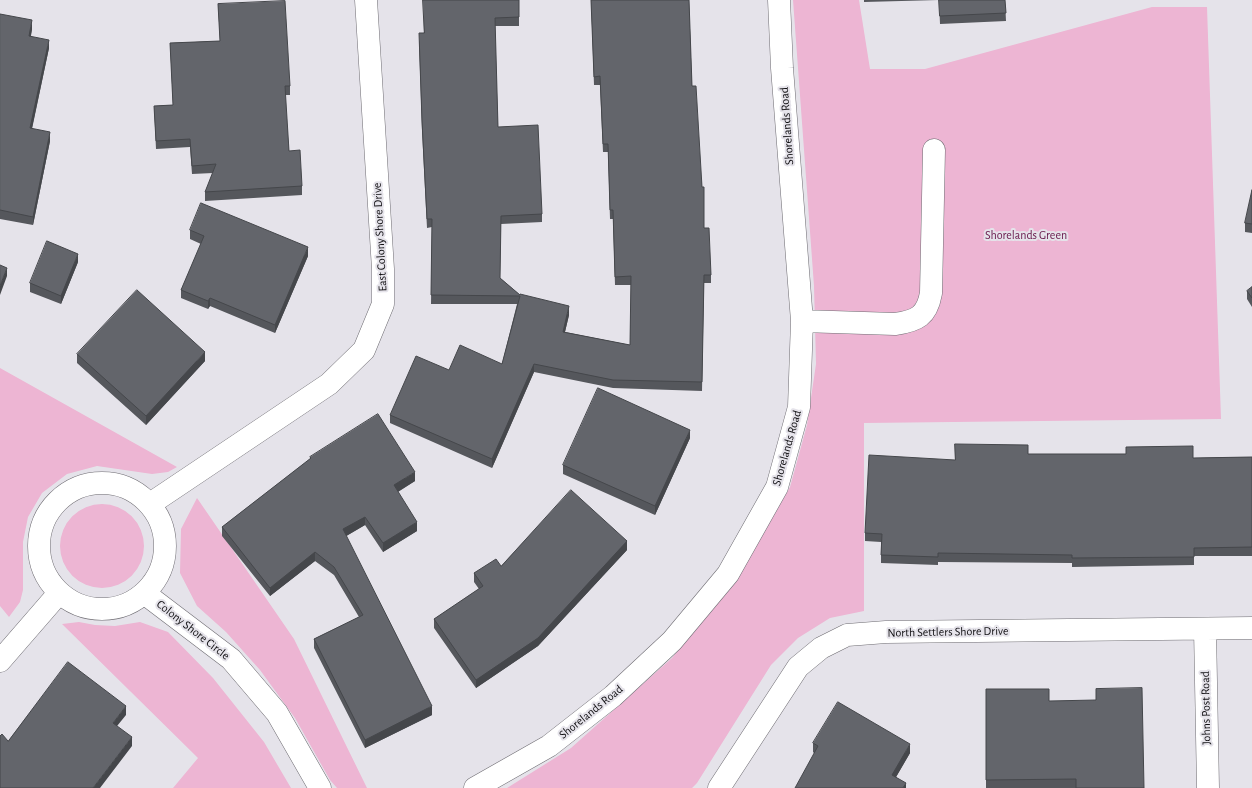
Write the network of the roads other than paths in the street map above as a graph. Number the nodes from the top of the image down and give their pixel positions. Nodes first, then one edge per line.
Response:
1 (366, 0) edge
2 (780, 0) edge
3 (934, 150) dead end
4 (802, 321) junction
5 (150, 504) junction
6 (59, 593) junction
7 (144, 593) junction
8 (1252, 628) edge
9 (1205, 629) junction
10 (0, 661) edge
11 (320, 788) edge
12 (475, 788) edge
13 (719, 788) edge
14 (1208, 788) edge

1 - 5 street, East Colony Shore Drive
2 - 4 street, Shorelands Road
3 - 4 street
4 - 12 street, Shorelands Road
5 - 6 street
5 - 7 street
6 - 7 street
6 - 10 street
7 - 11 street, Colony Shore Circle
8 - 9 street, North Settlers Shore Drive
9 - 13 street, North Settlers Shore Drive
9 - 14 street, Johns Post Road

